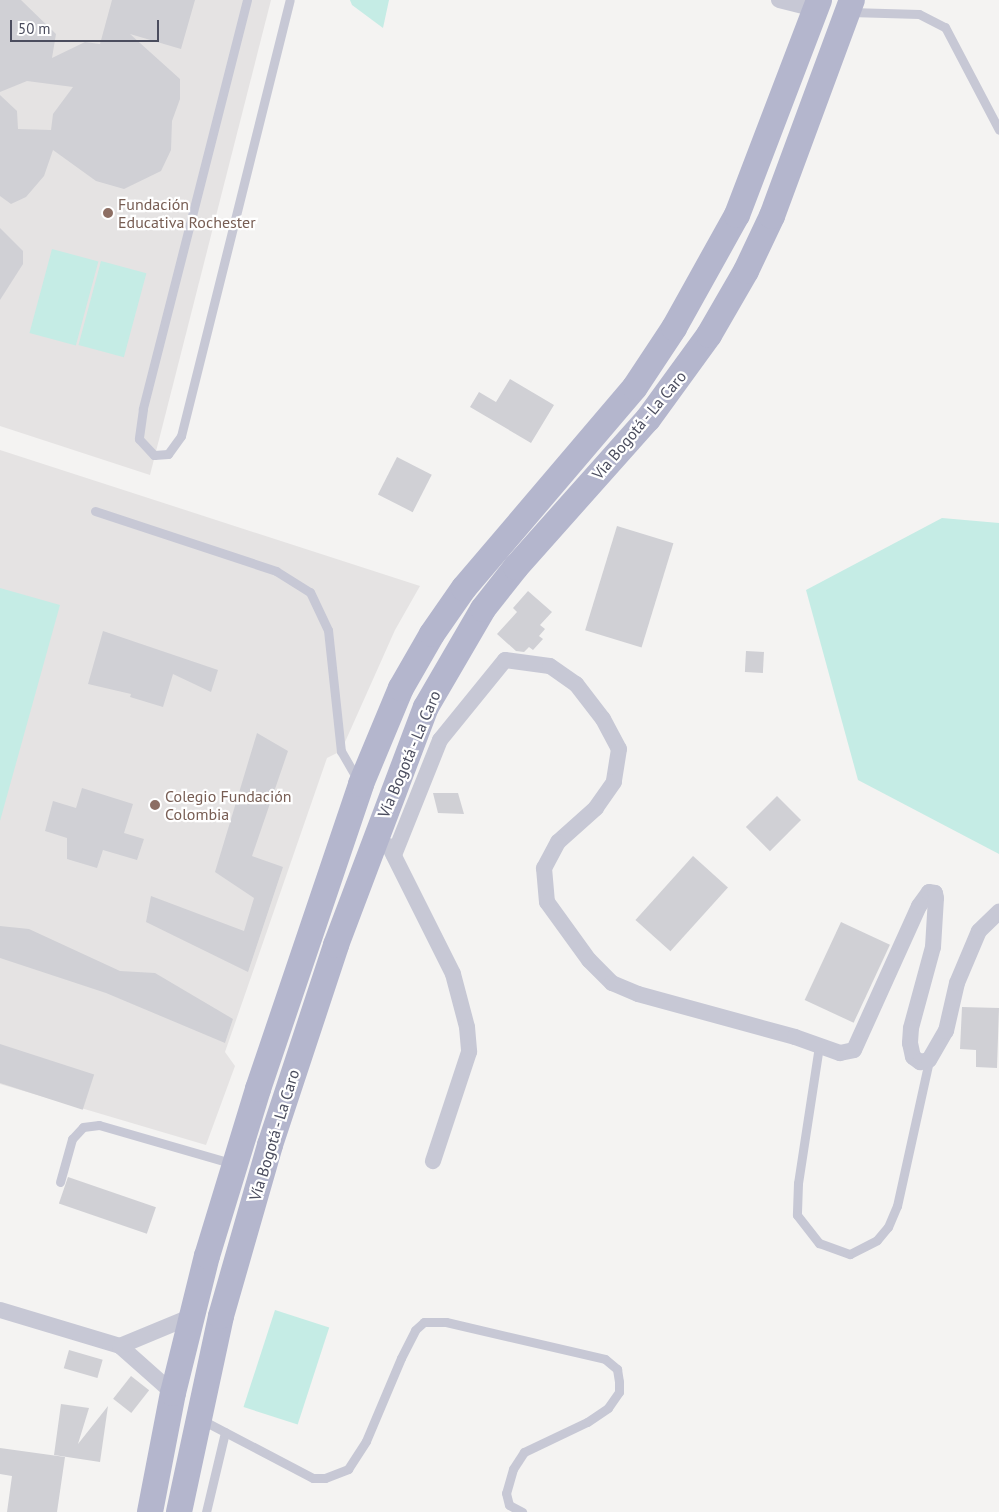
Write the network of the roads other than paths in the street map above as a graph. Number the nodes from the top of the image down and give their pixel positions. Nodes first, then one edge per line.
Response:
1 (247, 0) edge
2 (290, 0) edge
3 (779, 0) edge
4 (818, 5) edge
5 (850, 6) edge
6 (999, 130) edge
7 (95, 511) dead end
8 (361, 784) junction
9 (378, 827) junction
10 (394, 855) junction
11 (999, 912) edge
12 (819, 1046) junction
13 (929, 1060) junction
14 (433, 1161) dead end
15 (236, 1164) junction
16 (60, 1182) dead end
17 (0, 1310) edge
18 (190, 1316) junction
19 (120, 1346) junction
20 (173, 1393) junction
21 (198, 1418) junction
22 (225, 1432) junction
23 (150, 1512) edge
24 (179, 1512) edge
25 (206, 1512) edge
26 (522, 1512) edge

1 - 2 lane
3 - 4 street
4 - 8 main road, Vía Bogotá - La Caro
5 - 6 lane
5 - 9 main road, Vía Bogotá - La Caro
7 - 8 lane
8 - 15 main road, Vía Bogotá - La Caro
9 - 10 street
9 - 21 main road, Vía Bogotá - La Caro
10 - 12 street
10 - 14 street
11 - 13 street
12 - 13 street
12 - 13 lane
15 - 16 lane
15 - 18 main road, Vía Bogotá - La Caro
17 - 19 street
18 - 19 street
18 - 20 main road, Vía Bogotá - La Caro
19 - 20 street
20 - 23 main road, Vía Bogotá - La Caro
21 - 22 lane
21 - 24 main road, Vía Bogotá - La Caro
22 - 25 lane
22 - 26 lane

